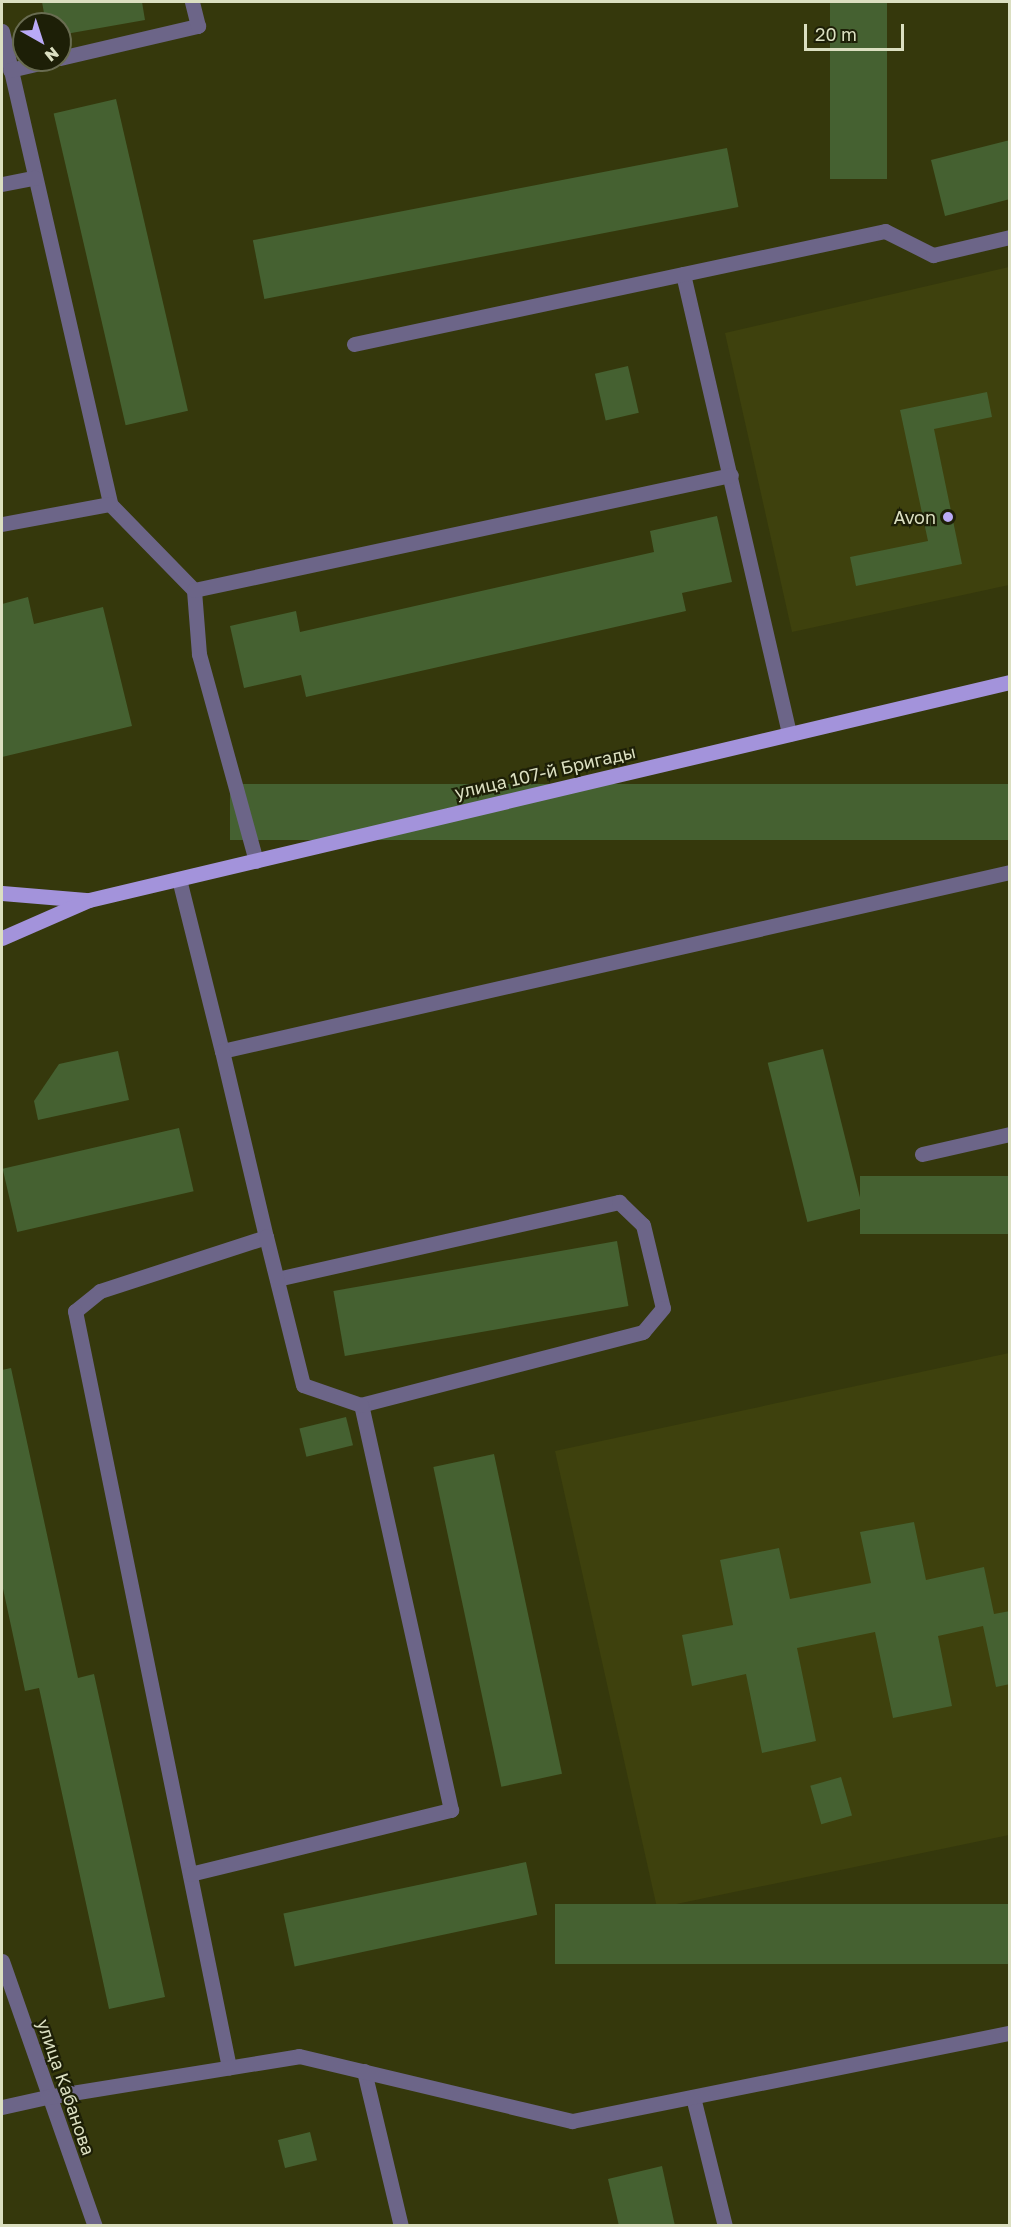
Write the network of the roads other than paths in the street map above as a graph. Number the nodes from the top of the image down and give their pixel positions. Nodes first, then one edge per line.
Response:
1 (192, 2) edge
2 (2, 31) edge
3 (72, 55) edge
4 (10, 70) joint
5 (34, 178) junction
6 (2, 184) edge
7 (1010, 237) edge
8 (683, 274) junction
9 (354, 344) dead end
10 (731, 475) junction
11 (110, 504) junction
12 (2, 524) edge
13 (194, 590) junction
14 (1010, 682) edge
15 (789, 734) junction
16 (255, 861) junction
17 (1010, 872) edge
18 (179, 879) junction
19 (2, 893) edge
20 (89, 900) junction
21 (2, 938) edge
22 (222, 1051) junction
23 (1010, 1134) edge
24 (922, 1154) dead end
25 (266, 1237) junction
26 (277, 1279) junction
27 (362, 1405) junction
28 (190, 1874) junction
29 (2, 1961) edge
30 (1010, 2033) edge
31 (230, 2067) junction
32 (364, 2071) junction
33 (47, 2097) junction
34 (693, 2097) junction
35 (2, 2107) edge
36 (94, 2226) edge
37 (401, 2226) edge
38 (725, 2226) edge

1 - 3 street
2 - 4 street
4 - 5 street
5 - 6 street
5 - 11 street
7 - 8 street
8 - 9 street
8 - 10 street
10 - 13 street
10 - 15 street
11 - 12 street
11 - 13 street
13 - 16 street
14 - 15 main road, улица 107-й Бригады
15 - 16 main road, улица 107-й Бригады
16 - 18 main road, улица 107-й Бригады
17 - 22 street
18 - 20 main road, улица 107-й Бригады
18 - 22 street
19 - 20 main road
20 - 21 main road
22 - 25 street
23 - 24 street
25 - 26 street
25 - 28 street
26 - 27 street
26 - 27 street
27 - 28 street
28 - 31 street
29 - 33 street, улица Кабанова
30 - 34 street
31 - 32 street
31 - 33 street
32 - 34 street
32 - 37 street
33 - 35 street
33 - 36 street, улица Кабанова
34 - 38 street

